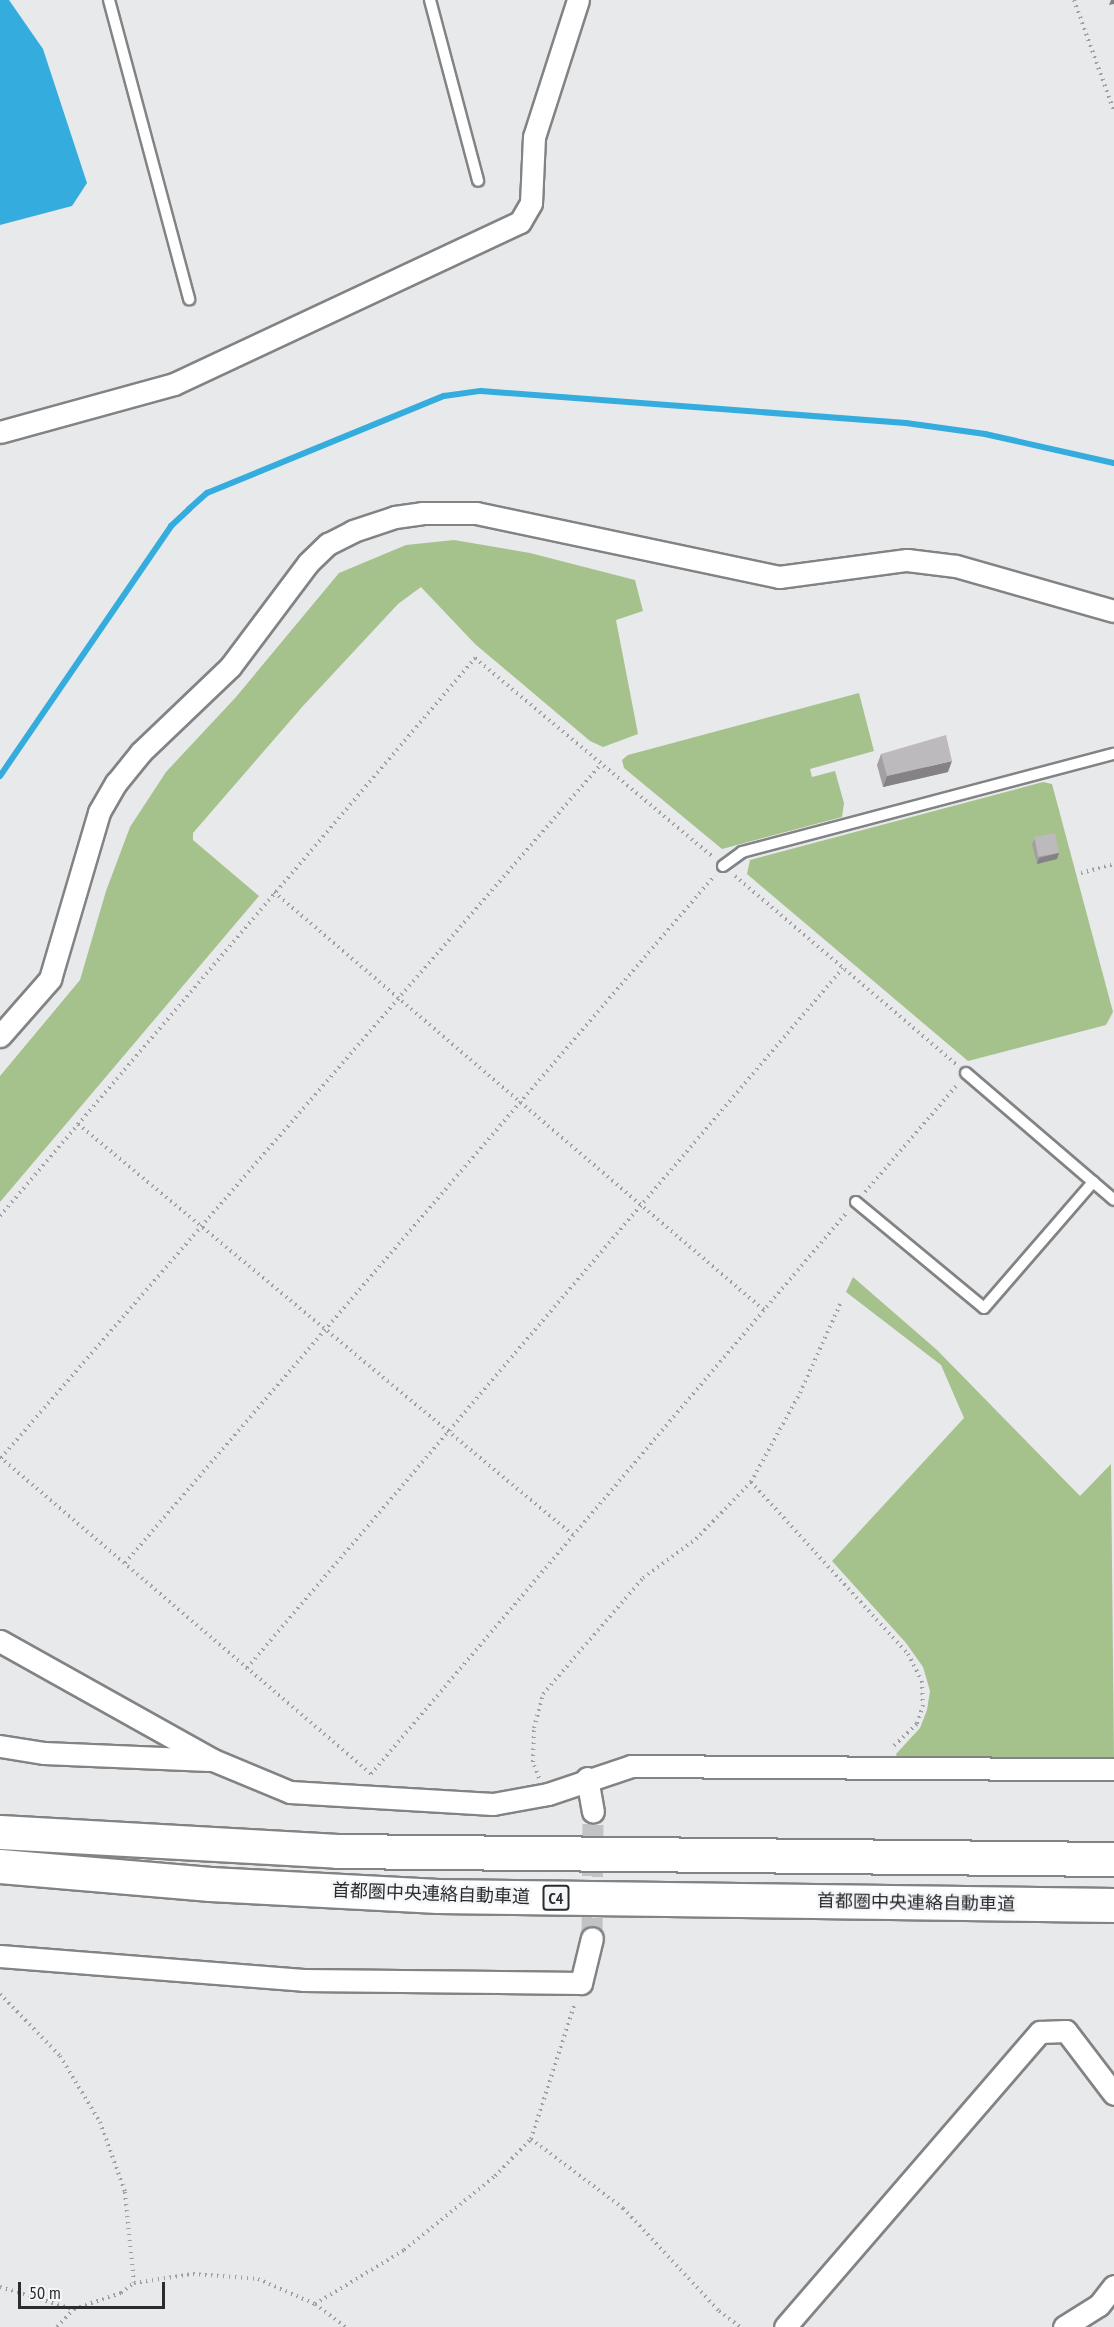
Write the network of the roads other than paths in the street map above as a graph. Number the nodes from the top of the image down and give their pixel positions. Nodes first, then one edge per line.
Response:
1 (109, 0) edge
2 (430, 0) edge
3 (578, 0) edge
4 (478, 181) dead end
5 (189, 299) dead end
6 (0, 432) edge
7 (1114, 611) edge
8 (1114, 754) edge
9 (723, 866) road end
10 (0, 1036) edge
11 (966, 1073) road end
12 (1093, 1182) junction
13 (1114, 1200) edge
14 (856, 1202) dead end
15 (0, 1641) edge
16 (0, 1746) edge
17 (213, 1760) junction
18 (1114, 1769) edge
19 (587, 1778) junction
20 (593, 1811) tunnel mouth
21 (0, 1832) edge
22 (1114, 1859) edge
23 (0, 1866) edge
24 (1114, 1905) edge
25 (592, 1938) tunnel mouth
26 (0, 1956) edge
27 (1114, 2094) edge
28 (1114, 2286) edge
29 (784, 2327) edge
30 (1064, 2327) edge

1 - 5 lane
2 - 4 lane
3 - 6 street
7 - 10 street
8 - 9 lane
11 - 12 lane
12 - 13 lane
12 - 14 lane
15 - 17 street
16 - 17 street
17 - 19 street
18 - 19 street
19 - 20 street
21 - 22 highway
23 - 24 highway, 首都圏中央連絡自動車道 / C4
25 - 26 street
27 - 29 street
28 - 30 street

